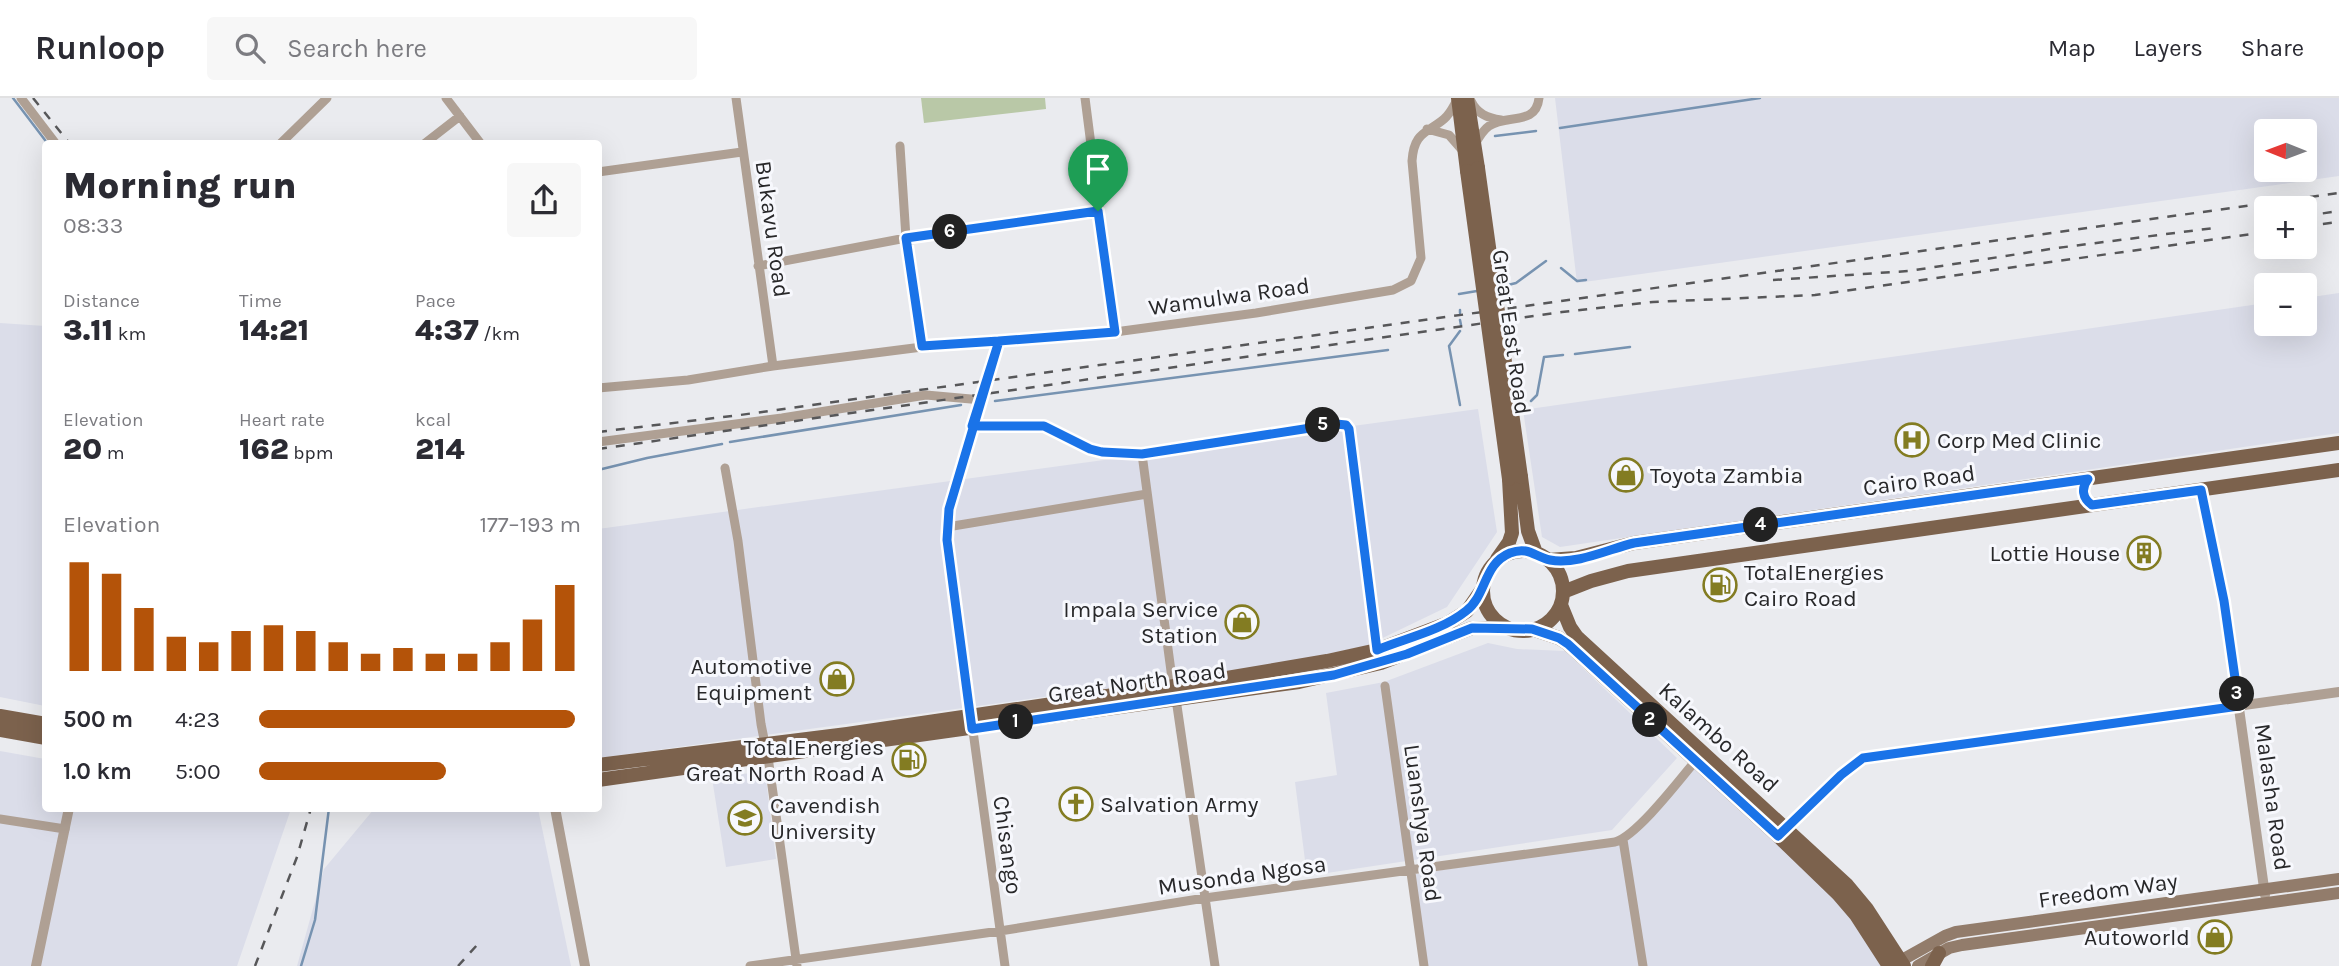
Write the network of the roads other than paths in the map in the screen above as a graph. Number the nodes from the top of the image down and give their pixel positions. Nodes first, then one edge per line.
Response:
1 (21, 98) edge
2 (327, 98) edge
3 (446, 98) edge
4 (736, 98) edge
5 (1085, 98) edge
6 (1458, 98) edge
7 (1468, 98) edge
8 (1539, 98) edge
9 (460, 116) junction
10 (1503, 121) junction
11 (1427, 129) junction
12 (54, 140) edge
13 (284, 140) edge
14 (429, 140) edge
15 (478, 140) edge
16 (900, 146) dead end
17 (1470, 148) junction
18 (742, 152) junction
19 (602, 171) edge
20 (1098, 211) junction
21 (906, 238) junction
22 (758, 266) junction
23 (1115, 332) junction
24 (999, 341) junction
25 (922, 346) junction
26 (773, 366) junction
27 (602, 388) edge
28 (982, 400) junction
29 (972, 426) junction
30 (602, 441) edge
31 (2339, 443) edge
32 (1142, 454) junction
33 (725, 468) dead end
34 (2339, 470) edge
35 (1515, 478) junction
36 (2088, 479) junction
37 (2064, 482) junction
38 (2201, 490) junction
39 (1147, 494) junction
40 (2092, 505) junction
41 (2068, 509) junction
42 (1799, 520) junction
43 (1775, 523) junction
44 (947, 527) junction
45 (1803, 546) junction
46 (1779, 550) junction
47 (1542, 556) junction
48 (1492, 566) junction
49 (1483, 588) junction
50 (1562, 598) junction
51 (1508, 628) junction
52 (1532, 629) junction
53 (1377, 650) junction
54 (1385, 685) dead end
55 (2339, 692) edge
56 (1175, 693) junction
57 (2239, 706) junction
58 (0, 716) edge
59 (971, 722) junction
60 (42, 723) edge
61 (0, 730) edge
62 (42, 737) edge
63 (766, 751) junction
64 (1699, 757) junction
65 (602, 765) edge
66 (602, 779) edge
67 (68, 812) edge
68 (556, 812) edge
69 (0, 819) edge
70 (65, 829) junction
71 (1782, 832) junction
72 (1623, 840) junction
73 (1410, 871) junction
74 (2339, 879) edge
75 (2339, 893) edge
76 (2265, 896) junction
77 (1205, 898) junction
78 (1000, 931) junction
79 (1936, 960) edge
80 (797, 962) edge
81 (1896, 965) edge
82 (36, 966) edge
83 (585, 966) edge
84 (750, 966) edge
85 (1005, 966) edge
86 (1215, 966) edge
87 (1424, 966) edge
88 (1643, 966) edge
89 (1917, 966) edge

1 - 12 street
2 - 13 street
3 - 9 street
4 - 18 street, Bukavu Road
5 - 20 street
6 - 11 street, Wamulwa Road
6 - 17 main road, Great East Road
7 - 10 street
7 - 17 main road, Great East Road
8 - 10 street
9 - 14 street
9 - 15 street
10 - 17 street
11 - 17 street
11 - 23 street, Wamulwa Road
16 - 21 street
17 - 35 main road, Great East Road, bridge
18 - 19 street
18 - 22 street, Bukavu Road
20 - 21 street
20 - 23 street
21 - 22 street
21 - 25 street
22 - 26 street, Bukavu Road
23 - 24 street, Wamulwa Road
24 - 25 street, Wamulwa Road
24 - 28 street, Chisango
25 - 26 street, Wamulwa Road
26 - 27 street, Wamulwa Road
28 - 29 street, Chisango
28 - 30 street
29 - 32 street
29 - 44 street, Chisango
31 - 36 main road, Cairo Road
32 - 39 street
32 - 53 street
33 - 63 street
34 - 38 main road
35 - 47 main road, Great East Road
35 - 48 main road, Great East Road
36 - 37 main road, Cairo Road
36 - 40 main road
37 - 41 main road
37 - 42 main road, Cairo Road
38 - 40 main road
38 - 57 street, Malasha Road
39 - 44 street
39 - 56 street
40 - 41 main road
41 - 45 main road
42 - 43 main road, Cairo Road
42 - 45 main road
43 - 46 main road
43 - 47 main road, Cairo Road
44 - 59 street, Chisango
45 - 46 main road
46 - 50 main road
47 - 48 main road
47 - 50 main road
48 - 49 main road
49 - 51 main road
49 - 53 main road, Great North Road
50 - 52 main road
50 - 64 main road, Kalambo Road
51 - 52 main road
51 - 56 main road, Great North Road
52 - 64 main road, Kalambo Road
53 - 56 main road, Great North Road
54 - 73 street, Luanshya Road
55 - 57 street
56 - 59 main road, Great North Road
56 - 77 street
57 - 71 street
57 - 76 street, Malasha Road
58 - 60 main road
59 - 63 main road, Great North Road
59 - 63 main road, Great North Road
59 - 78 street, Chisango
61 - 62 main road
63 - 65 main road, Great North Road
63 - 66 main road, Great North Road
63 - 80 street
64 - 71 main road, Kalambo Road
64 - 72 street
67 - 70 street
68 - 83 street
69 - 70 street
70 - 82 street
71 - 81 main road, Kalambo Road
72 - 73 street, Musonda Ngosa
72 - 88 street
73 - 77 street, Musonda Ngosa
73 - 87 street, Luanshya Road
74 - 76 main road, Freedom Way
75 - 76 main road, Freedom Way
76 - 79 main road, Freedom Way
76 - 81 main road, Freedom Way
77 - 78 street, Musonda Ngosa
77 - 86 street
78 - 80 street, Musonda Ngosa
78 - 85 street, Chisango
79 - 89 main road, Freedom Way
80 - 84 street, Musonda Ngosa

